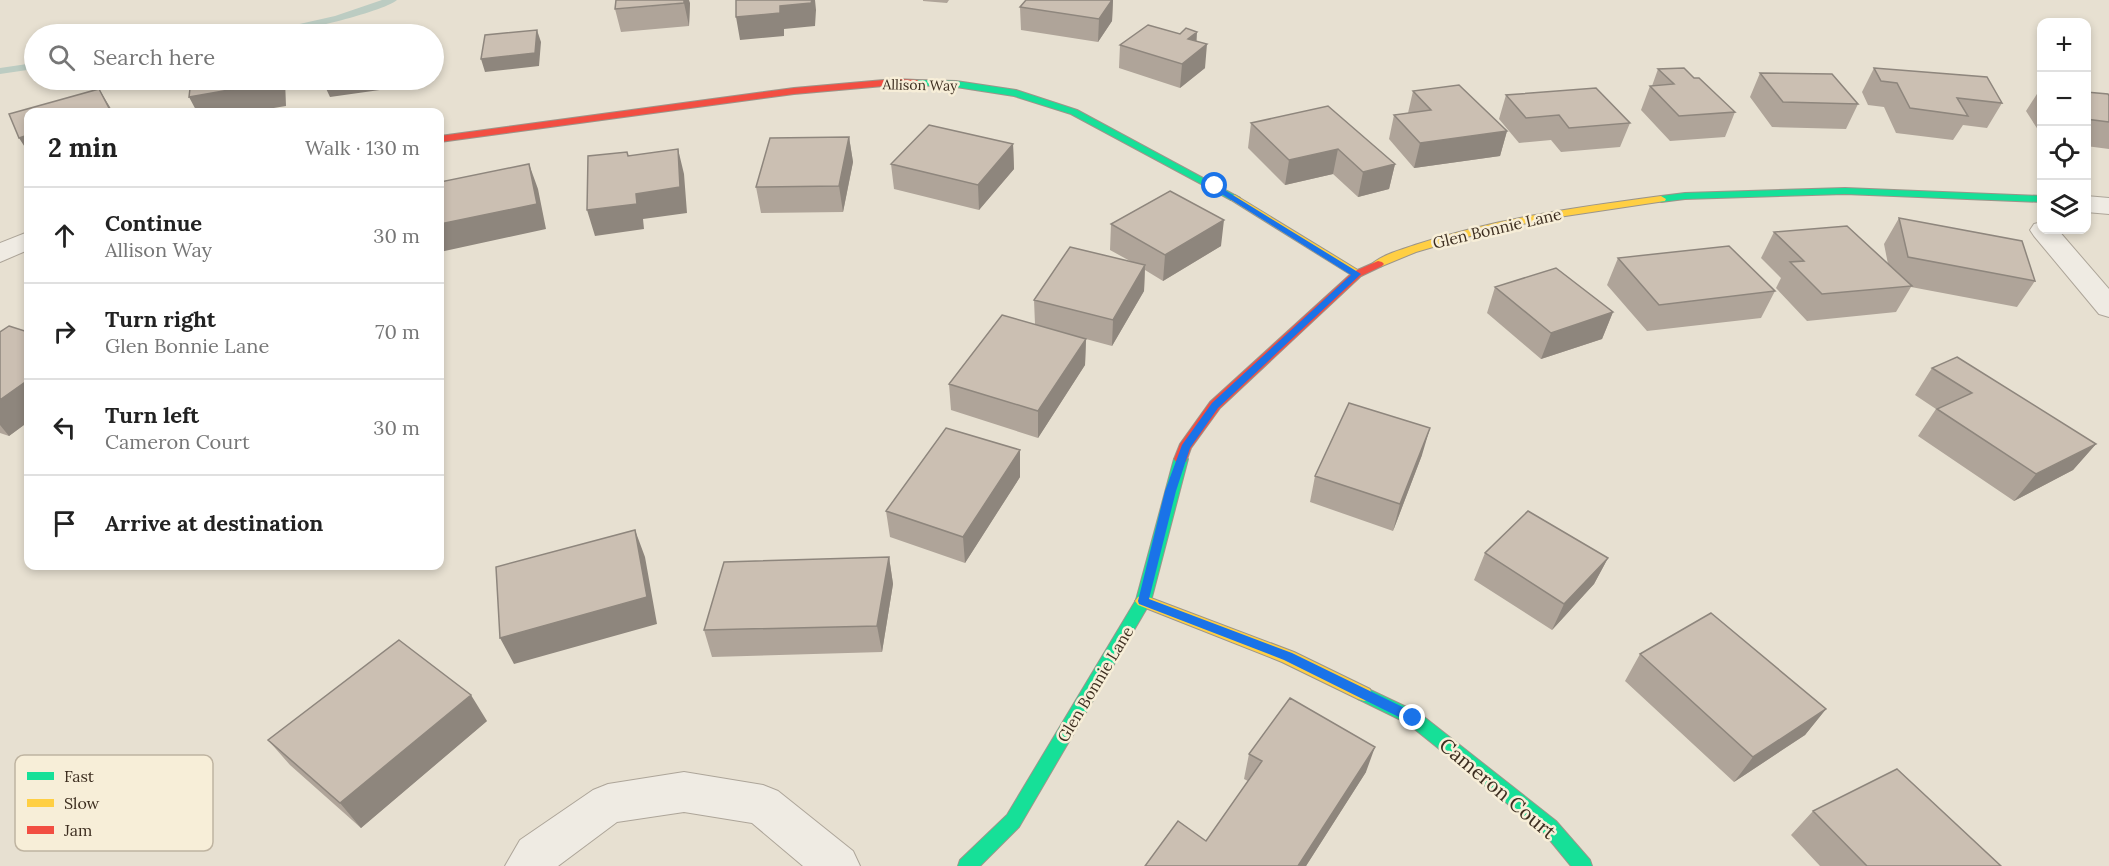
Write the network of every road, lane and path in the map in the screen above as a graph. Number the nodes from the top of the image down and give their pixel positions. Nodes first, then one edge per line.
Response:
1 (444, 138) edge
2 (2029, 198) edge
3 (2091, 204) edge
4 (2109, 206) edge
5 (2037, 215) edge
6 (2048, 234) edge
7 (24, 242) edge
8 (0, 254) edge
9 (1357, 274) junction
10 (2109, 308) edge
11 (1143, 601) junction
12 (528, 866) edge
13 (837, 866) edge
14 (967, 866) edge
15 (1583, 866) edge

1 - 9 street, Allison Way
2 - 5 street
2 - 9 street, Glen Bonnie Lane
3 - 4 street
6 - 10 street
7 - 8 street
9 - 11 street, Glen Bonnie Lane
11 - 14 street, Glen Bonnie Lane
11 - 15 street, Cameron Court
12 - 13 street

